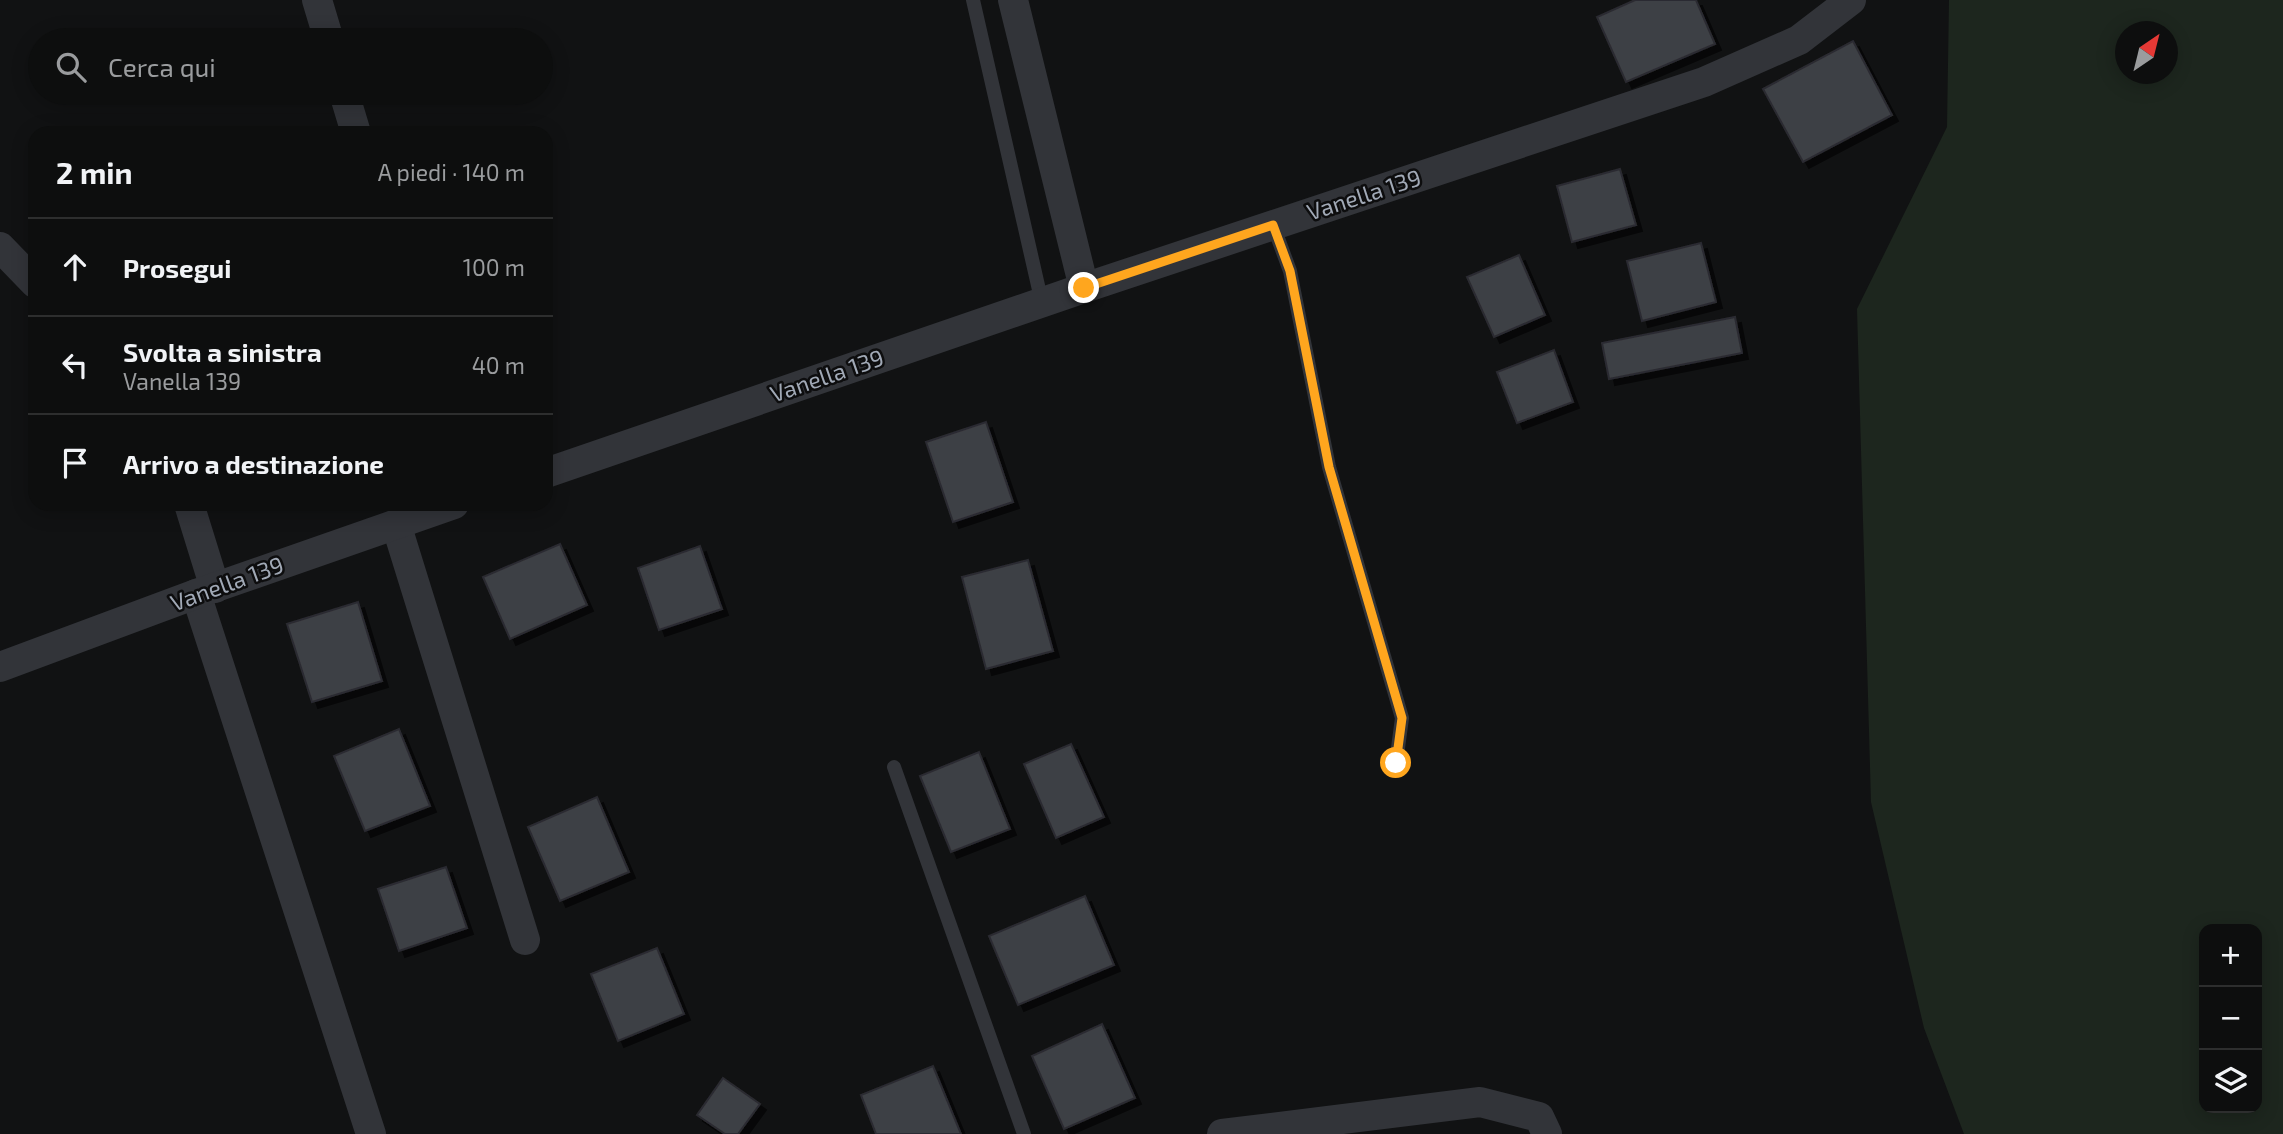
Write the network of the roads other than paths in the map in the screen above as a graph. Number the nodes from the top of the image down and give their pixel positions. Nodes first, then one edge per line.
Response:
1 (317, 0) edge
2 (973, 0) edge
3 (1013, 0) edge
4 (1851, 0) edge
5 (325, 28) edge
6 (348, 105) edge
7 (354, 126) edge
8 (1273, 225) junction
9 (0, 247) edge
10 (28, 276) edge
11 (1084, 288) junction
12 (1042, 303) junction
13 (553, 470) edge
14 (190, 511) edge
15 (434, 511) edge
16 (396, 524) junction
17 (206, 591) junction
18 (2, 661) edge
19 (1396, 763) dead end
20 (894, 767) dead end
21 (525, 940) dead end
22 (371, 1134) edge
23 (1024, 1134) edge
24 (1222, 1134) edge
25 (1547, 1134) edge

1 - 5 street
2 - 12 lane
3 - 11 street
4 - 8 street, Vanella 139
6 - 7 street
8 - 11 street, Vanella 139
8 - 19 lane
9 - 10 street
11 - 12 street, Vanella 139
12 - 13 street, Vanella 139
14 - 17 street
15 - 16 street, Vanella 139
16 - 17 street, Vanella 139
16 - 21 street
17 - 18 street, Vanella 139
17 - 22 street
20 - 23 lane
24 - 25 street

